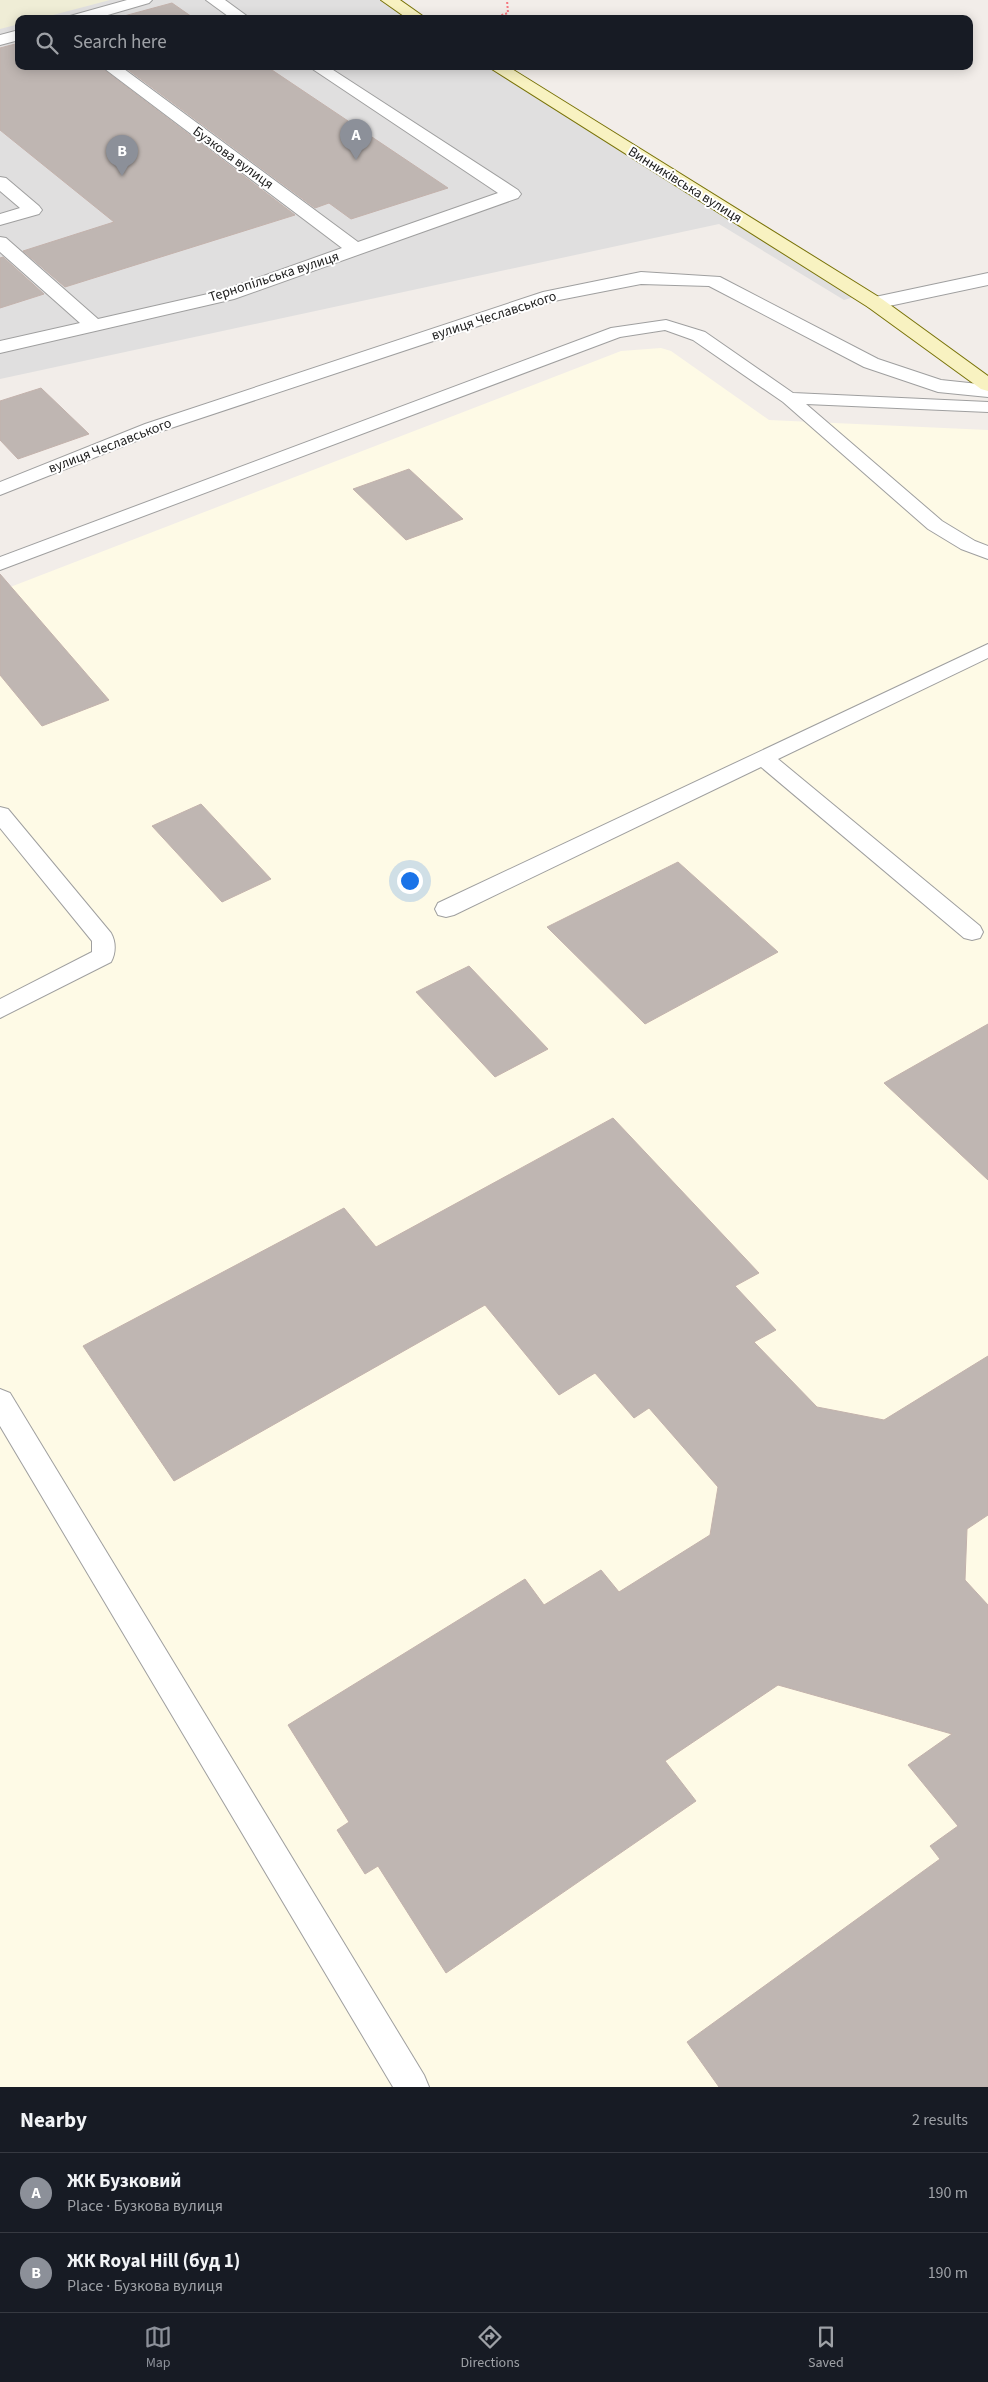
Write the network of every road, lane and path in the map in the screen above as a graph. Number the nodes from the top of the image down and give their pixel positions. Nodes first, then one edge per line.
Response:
1 (144, 0) edge
2 (214, 0) edge
3 (389, 0) edge
4 (507, 0) edge
5 (90, 15) edge
6 (237, 15) edge
7 (413, 15) edge
8 (502, 15) edge
9 (15, 36) edge
10 (0, 40) edge
11 (114, 70) edge
12 (322, 70) edge
13 (501, 70) edge
14 (0, 182) edge
15 (0, 220) edge
16 (0, 242) edge
17 (357, 250) junction
18 (988, 280) edge
19 (875, 303) junction
20 (94, 325) junction
21 (0, 347) edge
22 (988, 385) edge
23 (988, 391) edge
24 (789, 398) junction
25 (988, 407) edge
26 (0, 489) edge
27 (988, 553) edge
28 (0, 564) edge
29 (988, 650) edge
30 (763, 757) junction
31 (0, 814) edge
32 (446, 909) dead end
33 (972, 932) dead end
34 (0, 1009) edge
35 (0, 1401) edge
36 (412, 2087) edge

1 - 5 street
2 - 6 street
3 - 7 main road
4 - 8 path
9 - 10 street
11 - 17 street, Бузкова вулиця
12 - 17 street, Тернопільська вулиця
13 - 19 main road, Винниківська вулиця
14 - 15 street
16 - 20 street
17 - 20 street, Тернопільська вулиця
18 - 19 street
19 - 22 main road, Винниківська вулиця
20 - 21 street, Тернопільська вулиця
23 - 26 street, вулиця Чеславського
24 - 25 lane
24 - 27 lane
24 - 28 lane
29 - 30 lane
30 - 32 lane
30 - 33 lane
31 - 34 lane
35 - 36 lane

